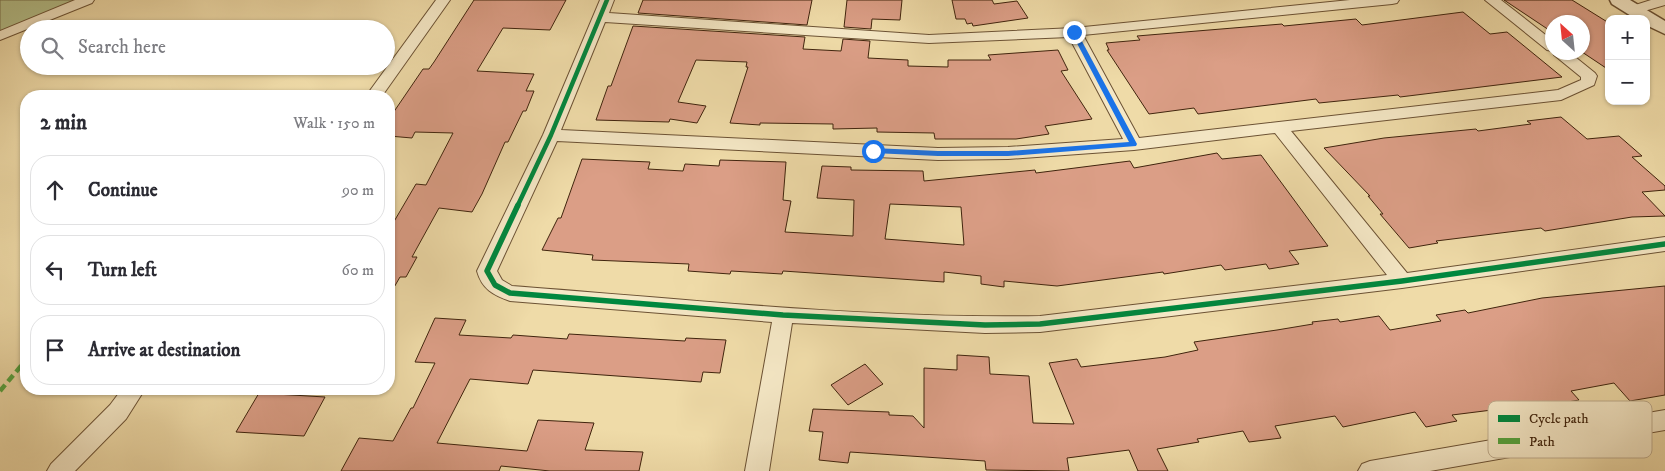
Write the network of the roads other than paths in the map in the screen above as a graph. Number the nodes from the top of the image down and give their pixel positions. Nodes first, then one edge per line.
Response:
1 (87, 0) edge
2 (442, 0) edge
3 (1392, 0) edge
4 (1492, 0) edge
5 (1618, 0) edge
6 (1665, 0) edge
7 (603, 9) edge
8 (1634, 10) junction
9 (39, 20) edge
10 (20, 28) edge
11 (1665, 29) edge
12 (1074, 32) junction
13 (0, 36) edge
14 (1545, 42) edge
15 (1569, 60) edge
16 (395, 66) edge
17 (389, 75) edge
18 (378, 90) edge
19 (1279, 127) junction
20 (551, 135) junction
21 (1134, 144) junction
22 (1665, 244) edge
23 (1402, 281) junction
24 (783, 315) junction
25 (130, 395) edge
26 (1665, 420) edge
27 (1652, 422) edge
28 (1488, 451) edge
29 (59, 471) edge
30 (757, 471) edge
31 (1370, 471) edge

1 - 9 street
2 - 16 street
3 - 12 street
4 - 14 street
5 - 8 street
6 - 8 street
7 - 12 street
7 - 20 street
8 - 11 street
10 - 13 street
12 - 21 street
15 - 19 street
17 - 18 street
19 - 21 street
19 - 23 street
20 - 21 street
20 - 24 street
22 - 23 street
23 - 24 street
24 - 30 street
25 - 29 street
26 - 27 street
28 - 31 street

